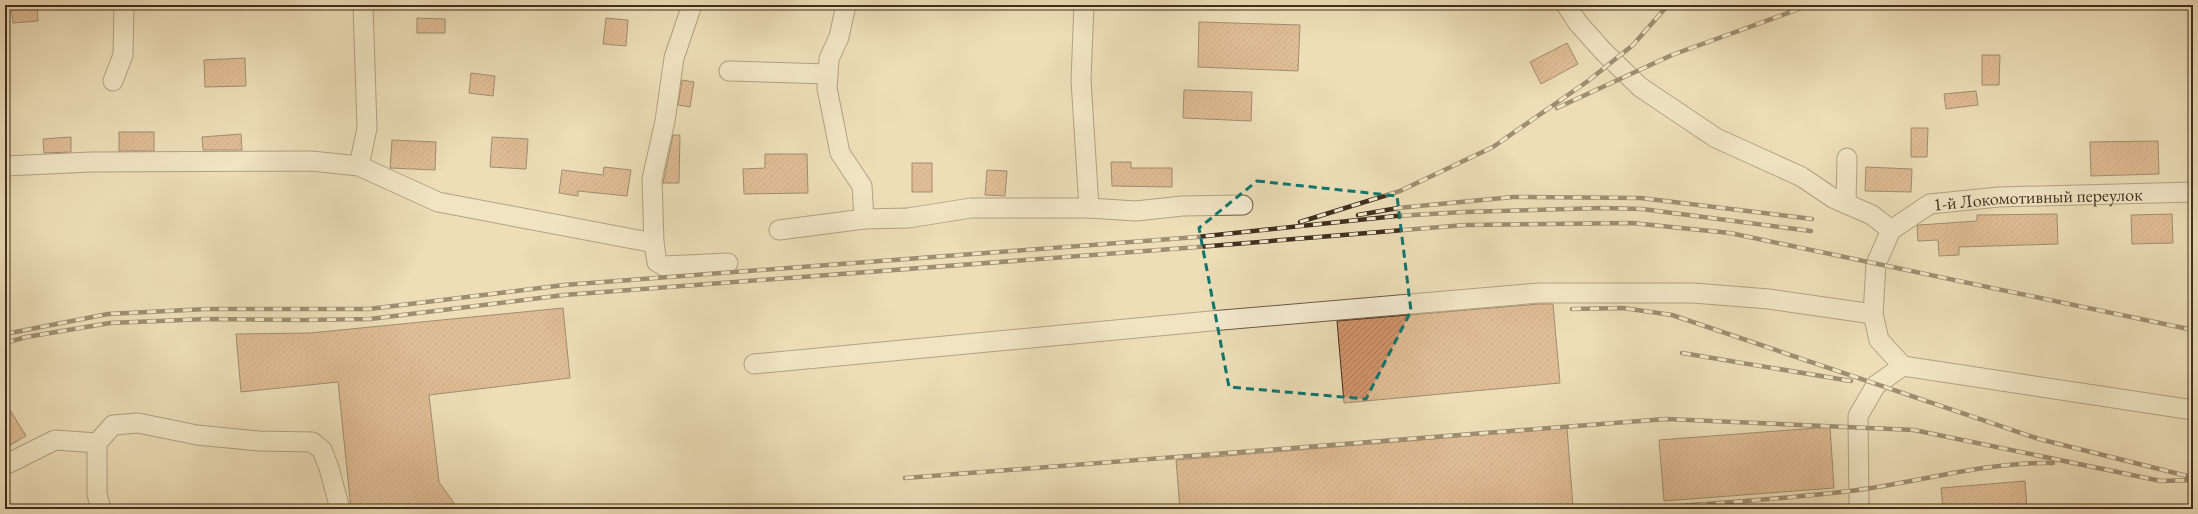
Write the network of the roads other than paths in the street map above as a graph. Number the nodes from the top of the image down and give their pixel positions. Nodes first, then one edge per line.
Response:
1 (124, 5) edge
2 (363, 5) edge
3 (692, 5) edge
4 (846, 5) edge
5 (1084, 5) edge
6 (1566, 5) edge
7 (729, 71) dead end
8 (828, 74) junction
9 (114, 81) dead end
10 (1848, 158) dead end
11 (5, 166) edge
12 (359, 166) junction
13 (2193, 192) edge
14 (1846, 204) junction
15 (1243, 205) dead end
16 (1089, 208) junction
17 (864, 219) junction
18 (780, 230) dead end
19 (1891, 230) junction
20 (654, 243) junction
21 (728, 263) dead end
22 (1873, 314) junction
23 (754, 364) dead end
24 (1903, 366) junction
25 (2193, 410) edge
26 (97, 444) junction
27 (5, 465) edge
28 (101, 509) edge
29 (340, 509) edge
30 (1859, 509) edge

1 - 9 street
2 - 12 street
3 - 20 street
4 - 8 street
5 - 16 street
6 - 14 street
7 - 8 street
8 - 17 street
10 - 14 street
11 - 12 street
12 - 20 street
13 - 19 street, 1-й Локомотивный переулок
14 - 19 street
15 - 16 street
16 - 17 street
17 - 18 street
19 - 22 street
20 - 21 street
22 - 23 street
22 - 24 street
24 - 25 street
24 - 30 street
26 - 27 street
26 - 28 street
26 - 29 street

